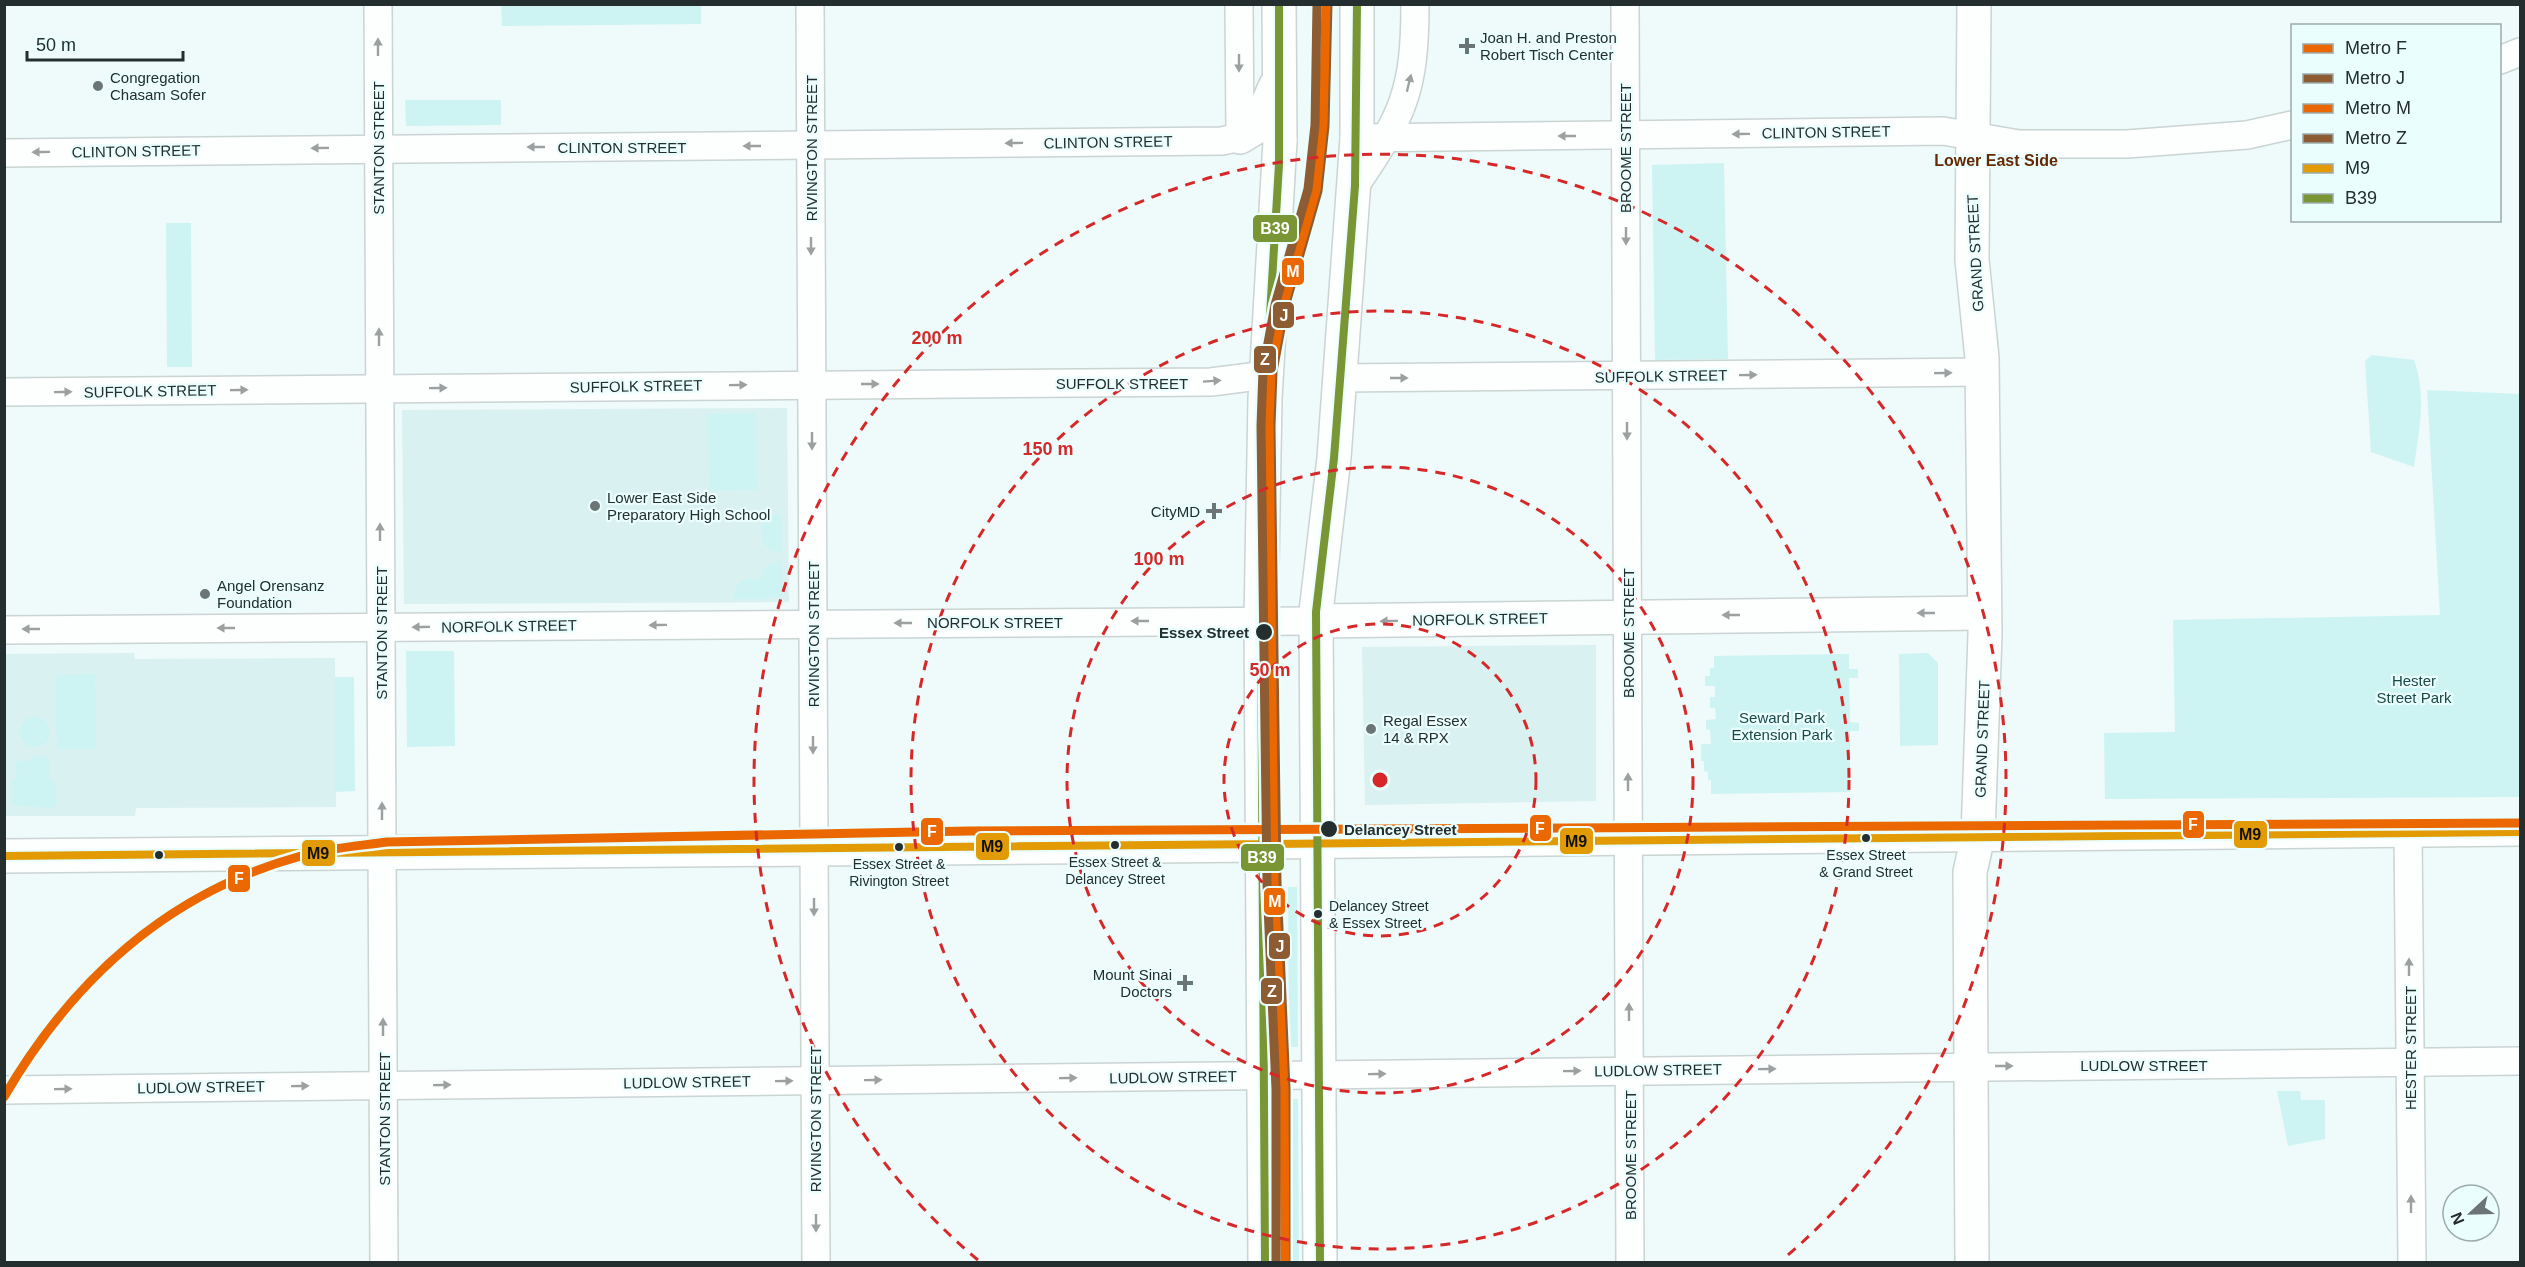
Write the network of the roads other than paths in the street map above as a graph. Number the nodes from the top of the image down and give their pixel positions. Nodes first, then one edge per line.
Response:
1 (378, 4) edge
2 (810, 4) edge
3 (1239, 4) edge
4 (1279, 4) edge
5 (1357, 4) edge
6 (1415, 4) edge
7 (1625, 4) edge
8 (1974, 4) edge
9 (1990, 4) edge
10 (2520, 52) edge
11 (2501, 59) edge
12 (1279, 77) junction
13 (2291, 125) edge
14 (1625, 135) junction
15 (1240, 137) junction
16 (1373, 138) junction
17 (1982, 139) junction
18 (811, 146) junction
19 (379, 147) junction
20 (4, 153) edge
21 (1983, 365) junction
22 (1266, 375) junction
23 (1627, 377) junction
24 (1340, 378) junction
25 (812, 384) junction
26 (380, 388) junction
27 (4, 392) edge
28 (1984, 613) junction
29 (1628, 616) junction
30 (1261, 620) junction
31 (1316, 621) junction
32 (813, 623) junction
33 (381, 628) junction
34 (4, 630) edge
35 (2520, 832) edge
36 (2408, 833) junction
37 (1978, 836) junction
38 (1629, 841) junction
39 (1318, 844) junction
40 (1263, 845) junction
41 (814, 848) junction
42 (382, 853) junction
43 (4, 856) edge
44 (2520, 1061) edge
45 (2410, 1064) junction
46 (1971, 1066) junction
47 (1630, 1070) junction
48 (1319, 1075) junction
49 (1265, 1076) junction
50 (815, 1081) junction
51 (383, 1085) junction
52 (4, 1090) edge
53 (384, 1263) edge
54 (816, 1263) edge
55 (1265, 1263) edge
56 (1320, 1263) edge
57 (1630, 1263) edge
58 (1972, 1263) edge
59 (2412, 1263) edge

19 -> 1 street, STANTON STREET
2 - 18 street, RIVINGTON STREET
3 -> 15 street
4 - 12 main road
5 - 16 main road
16 -> 6 street
7 - 14 street, BROOME STREET
8 - 17 main road, GRAND STREET
9 - 17 main road, GRAND STREET
10 - 11 street
12 - 15 main road
12 - 22 main road
13 - 17 street, CLINTON STREET
14 -> 16 street, CLINTON STREET
17 -> 14 street, CLINTON STREET
14 -> 23 street, BROOME STREET
15 -> 18 street, CLINTON STREET
16 - 24 main road
17 - 21 main road, GRAND STREET
18 -> 19 street, CLINTON STREET
18 -> 25 street, RIVINGTON STREET
19 -> 20 street, CLINTON STREET
26 -> 19 street, STANTON STREET
23 -> 21 street, SUFFOLK STREET
21 - 28 main road, GRAND STREET
25 -> 22 street, SUFFOLK STREET
22 - 30 main road
24 -> 23 street, SUFFOLK STREET
23 -> 29 street, BROOME STREET
24 - 31 main road
26 -> 25 street, SUFFOLK STREET
25 -> 32 street, RIVINGTON STREET
27 -> 26 street, SUFFOLK STREET
33 -> 26 street, STANTON STREET
28 -> 29 main road, NORFOLK STREET
28 - 37 main road, GRAND STREET
29 -> 31 main road, NORFOLK STREET
38 -> 29 street, BROOME STREET
30 - 31 street, NORFOLK STREET
30 -> 32 street, NORFOLK STREET
30 - 40 main road
31 - 39 main road
32 -> 33 street, NORFOLK STREET
32 -> 41 street, RIVINGTON STREET
33 -> 34 street, NORFOLK STREET
42 -> 33 street, STANTON STREET
35 - 36 street
36 - 37 street
45 -> 36 street, HESTER STREET
37 - 38 street
37 - 46 main road, GRAND STREET
38 - 39 street
47 -> 38 street, BROOME STREET
39 - 40 street
39 - 48 main road
40 - 41 main road
40 - 49 main road
41 - 42 main road
41 -> 50 street, RIVINGTON STREET
42 - 43 main road
51 -> 42 street, STANTON STREET
44 - 45 street, LUDLOW STREET
46 -> 45 street, LUDLOW STREET
59 -> 45 street, HESTER STREET
47 -> 46 street, LUDLOW STREET
46 - 58 main road, GRAND STREET
48 -> 47 street, LUDLOW STREET
47 - 57 street, BROOME STREET
48 - 49 street, LUDLOW STREET
48 - 56 main road
50 -> 49 street, LUDLOW STREET
49 - 55 main road
51 -> 50 street, LUDLOW STREET
50 -> 54 street, RIVINGTON STREET
52 -> 51 street, LUDLOW STREET
51 - 53 street, STANTON STREET

